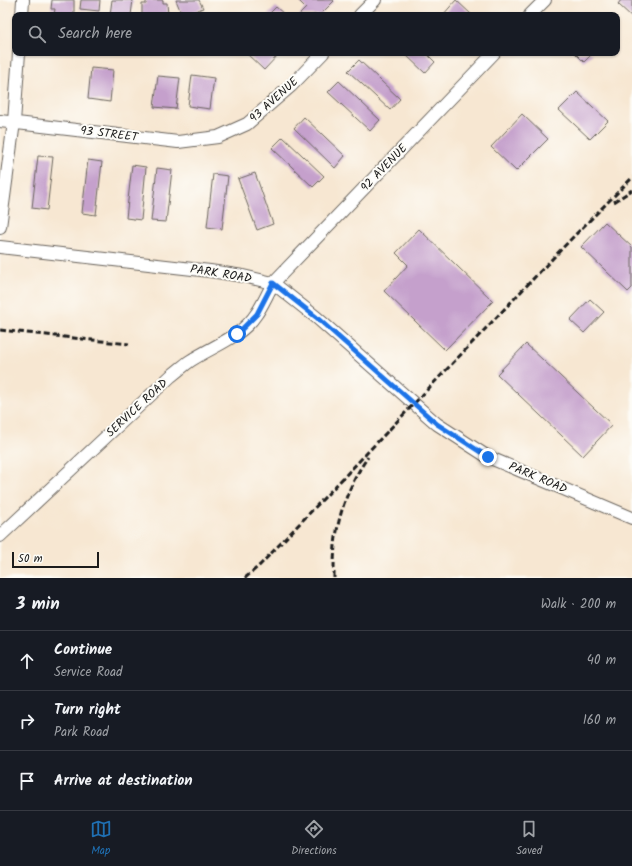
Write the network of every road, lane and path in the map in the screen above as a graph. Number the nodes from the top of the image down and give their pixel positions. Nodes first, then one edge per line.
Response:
1 (23, 0) edge
2 (375, 0) edge
3 (545, 0) edge
4 (22, 12) edge
5 (363, 12) edge
6 (533, 12) edge
7 (19, 56) edge
8 (320, 56) edge
9 (491, 56) edge
10 (0, 121) edge
11 (14, 122) junction
12 (218, 137) joint
13 (0, 227) edge
14 (0, 247) edge
15 (273, 283) junction
16 (632, 518) edge
17 (0, 536) edge

1 - 4 street
2 - 5 street
3 - 6 street
7 - 11 street
8 - 12 street, 93 AVENUE
9 - 15 street, 92 AVENUE
10 - 11 street, 93 STREET
11 - 12 street, 93 STREET
11 - 13 street
14 - 15 street, PARK ROAD
15 - 16 street, PARK ROAD
15 - 17 street, SERVICE ROAD

